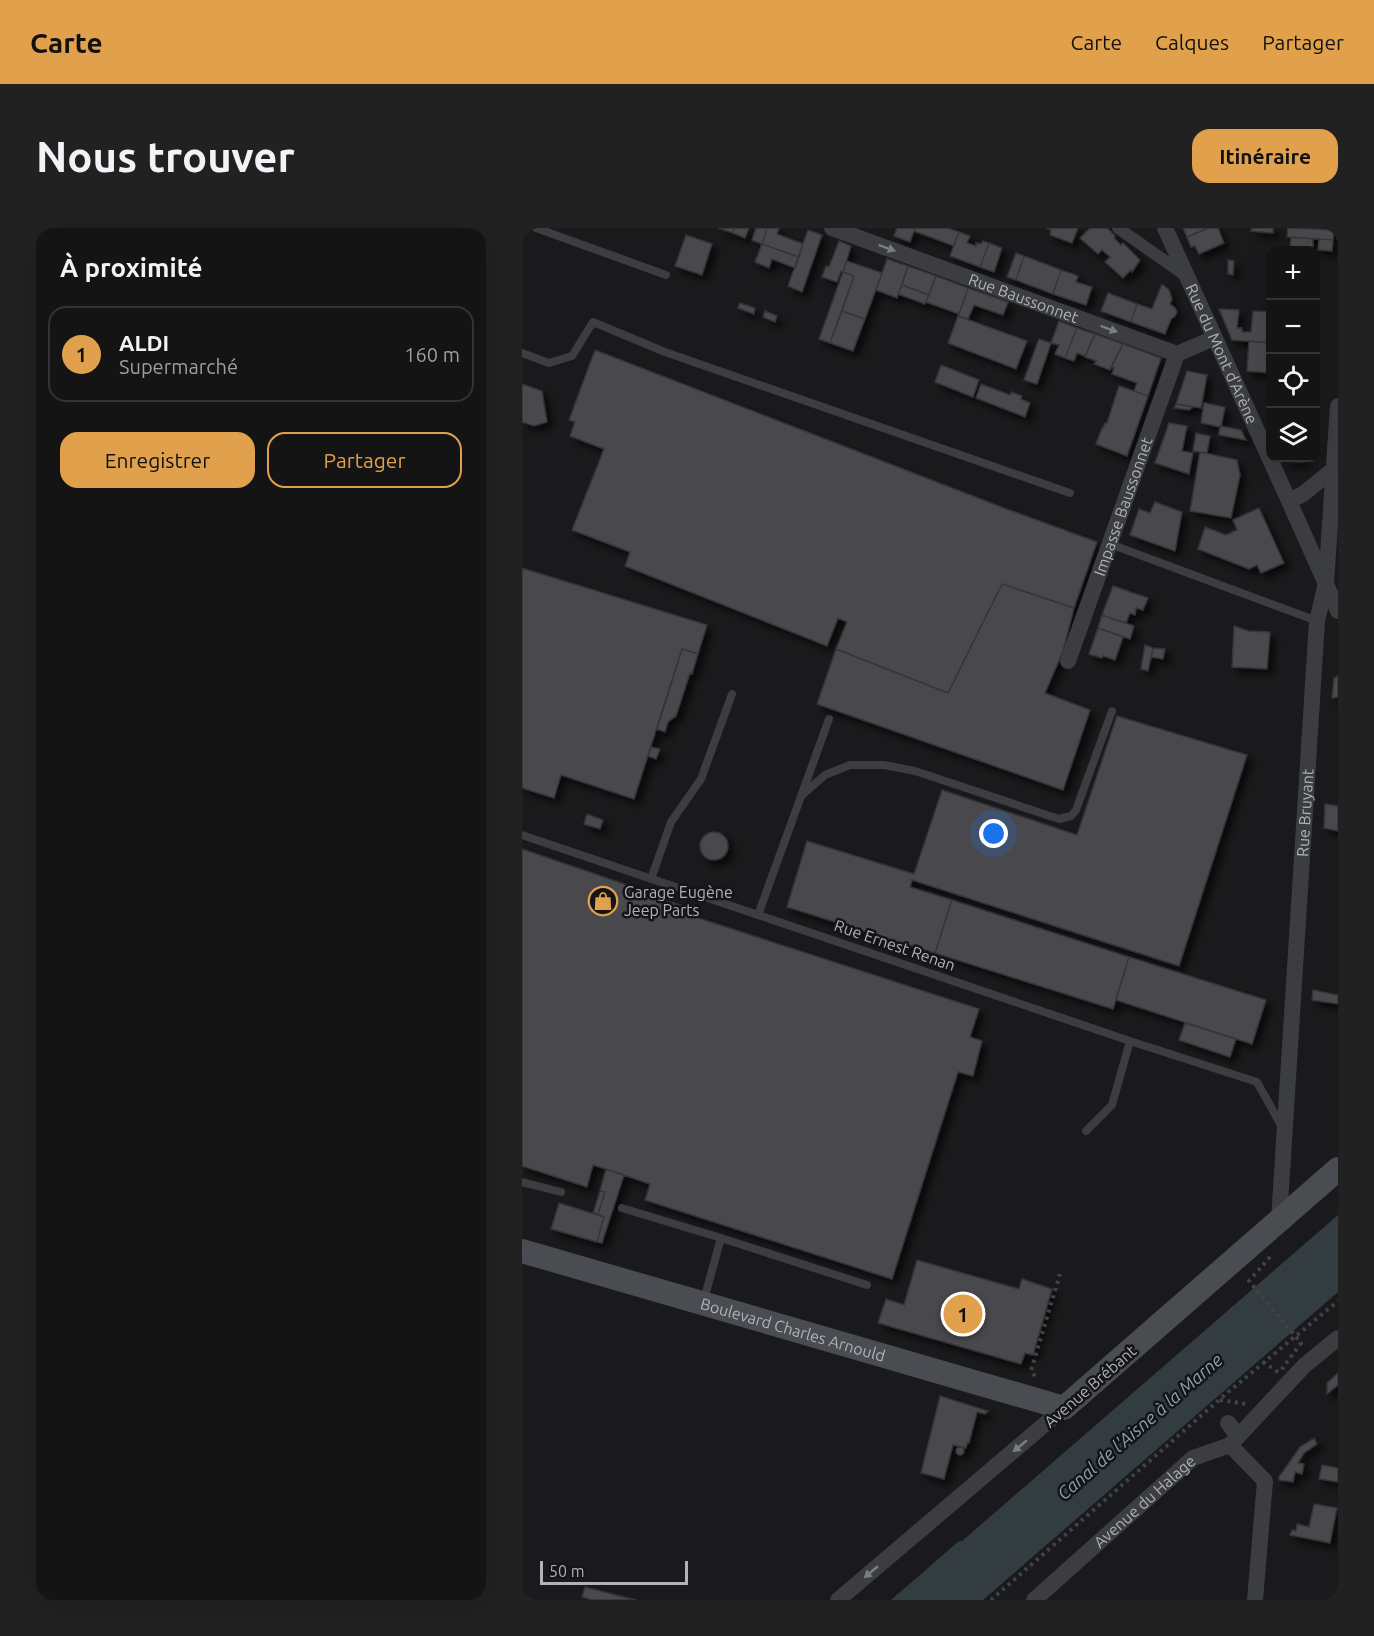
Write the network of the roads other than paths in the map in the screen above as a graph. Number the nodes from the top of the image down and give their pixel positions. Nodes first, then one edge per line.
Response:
1 (536, 228) edge
2 (832, 228) edge
3 (1118, 228) edge
4 (1165, 228) edge
5 (666, 275) dead end
6 (1185, 275) junction
7 (1214, 338) junction
8 (522, 353) edge
9 (1177, 354) junction
10 (1338, 406) edge
11 (1334, 469) junction
12 (1070, 493) dead end
13 (1289, 501) junction
14 (1110, 544) junction
15 (1326, 582) junction
16 (1338, 610) edge
17 (1317, 621) junction
18 (1068, 661) dead end
19 (732, 694) dead end
20 (1112, 711) dead end
21 (829, 719) dead end
22 (801, 796) junction
23 (522, 835) edge
24 (651, 879) junction
25 (758, 915) junction
26 (1130, 1041) junction
27 (1086, 1131) dead end
28 (1285, 1131) junction
29 (1338, 1169) edge
30 (522, 1182) edge
31 (561, 1192) dead end
32 (622, 1208) dead end
33 (1279, 1220) junction
34 (721, 1238) junction
35 (522, 1251) edge
36 (867, 1285) dead end
37 (703, 1303) junction
38 (1338, 1338) edge
39 (1064, 1408) junction
40 (1232, 1435) junction
41 (838, 1600) edge
42 (1034, 1600) edge
43 (1255, 1600) edge

1 - 5 lane
2 -> 9 street, Rue Baussonnet
3 - 6 street
4 - 6 street, Rue du Mont d'Arène
6 - 7 street, Rue du Mont d'Arène
7 - 9 street
7 - 13 street, Rue du Mont d'Arène
8 - 12 lane
9 - 14 street, Impasse Baussonnet
10 - 11 street, Rue Bruyant
11 - 13 street
11 - 15 street, Rue Bruyant
13 - 15 street, Rue du Mont d'Arène
14 - 17 lane
14 - 18 street, Impasse Baussonnet
15 - 16 street, Rue du Mont d'Arène
15 - 17 street, Rue Bruyant
17 - 28 street, Rue Bruyant
19 - 24 lane
20 - 22 lane
21 - 22 lane
22 - 25 lane
23 - 24 lane, Rue Ernest Renan
24 - 25 lane, Rue Ernest Renan
25 - 26 lane, Rue Ernest Renan
26 - 27 lane
26 - 28 lane, Rue Ernest Renan
28 - 33 street, Rue Bruyant
29 - 33 main road, Avenue Brébant
30 - 31 lane
32 - 34 lane
33 - 39 main road, Avenue Brébant
34 - 36 lane
34 - 37 lane
35 - 37 main road, Boulevard Charles Arnould
37 - 39 main road, Boulevard Charles Arnould
38 - 40 street, Avenue du Halage
39 -> 41 street, Avenue Brébant
40 - 42 street, Avenue du Halage
40 - 43 street

